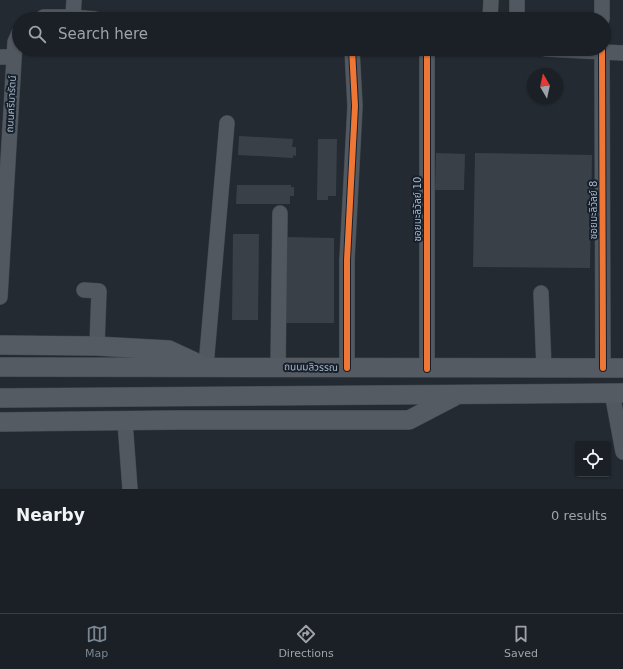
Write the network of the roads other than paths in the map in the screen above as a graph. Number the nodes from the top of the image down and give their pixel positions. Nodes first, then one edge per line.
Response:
1 (74, 0) edge
2 (491, 0) edge
3 (517, 0) edge
4 (602, 0) edge
5 (73, 12) edge
6 (490, 12) edge
7 (517, 12) edge
8 (602, 12) edge
9 (12, 48) edge
10 (611, 51) edge
11 (623, 53) edge
12 (352, 56) edge
13 (427, 56) edge
14 (602, 56) edge
15 (7, 57) edge
16 (226, 123) dead end
17 (280, 213) dead end
18 (84, 290) dead end
19 (542, 293) dead end
20 (0, 297) edge
21 (0, 345) edge
22 (97, 346) junction
23 (204, 366) junction
24 (0, 367) edge
25 (278, 367) junction
26 (348, 368) junction
27 (544, 368) junction
28 (603, 368) junction
29 (623, 368) edge
30 (427, 369) junction
31 (618, 393) edge
32 (457, 394) junction
33 (0, 398) edge
34 (0, 422) edge
35 (124, 422) junction
36 (623, 452) edge
37 (130, 489) edge

1 - 5 street
2 - 6 street
3 - 7 street
4 - 8 street
9 - 15 street, ถนนศรีมารัตน์
10 - 11 street
12 - 26 street
13 - 30 street, ซอยมะลิวัลย์ 10
14 - 28 street, ซอยมะลิวัลย์ 8
15 - 20 street, ถนนศรีมารัตน์
16 - 23 street
17 - 25 street
18 - 22 street
19 - 27 street
21 - 22 main road
22 - 23 main road
23 - 24 main road, ถนนมลิวรรณ
23 - 25 main road, ถนนมลิวรรณ
25 - 26 main road, ถนนมลิวรรณ
26 - 30 main road, ถนนมลิวรรณ
27 - 28 main road, ถนนมลิวรรณ
27 - 30 main road, ถนนมลิวรรณ
28 - 29 main road, ถนนมลิวรรณ
31 - 32 main road
31 - 36 street
32 - 33 main road
32 - 35 main road
34 - 35 main road
35 - 37 street

